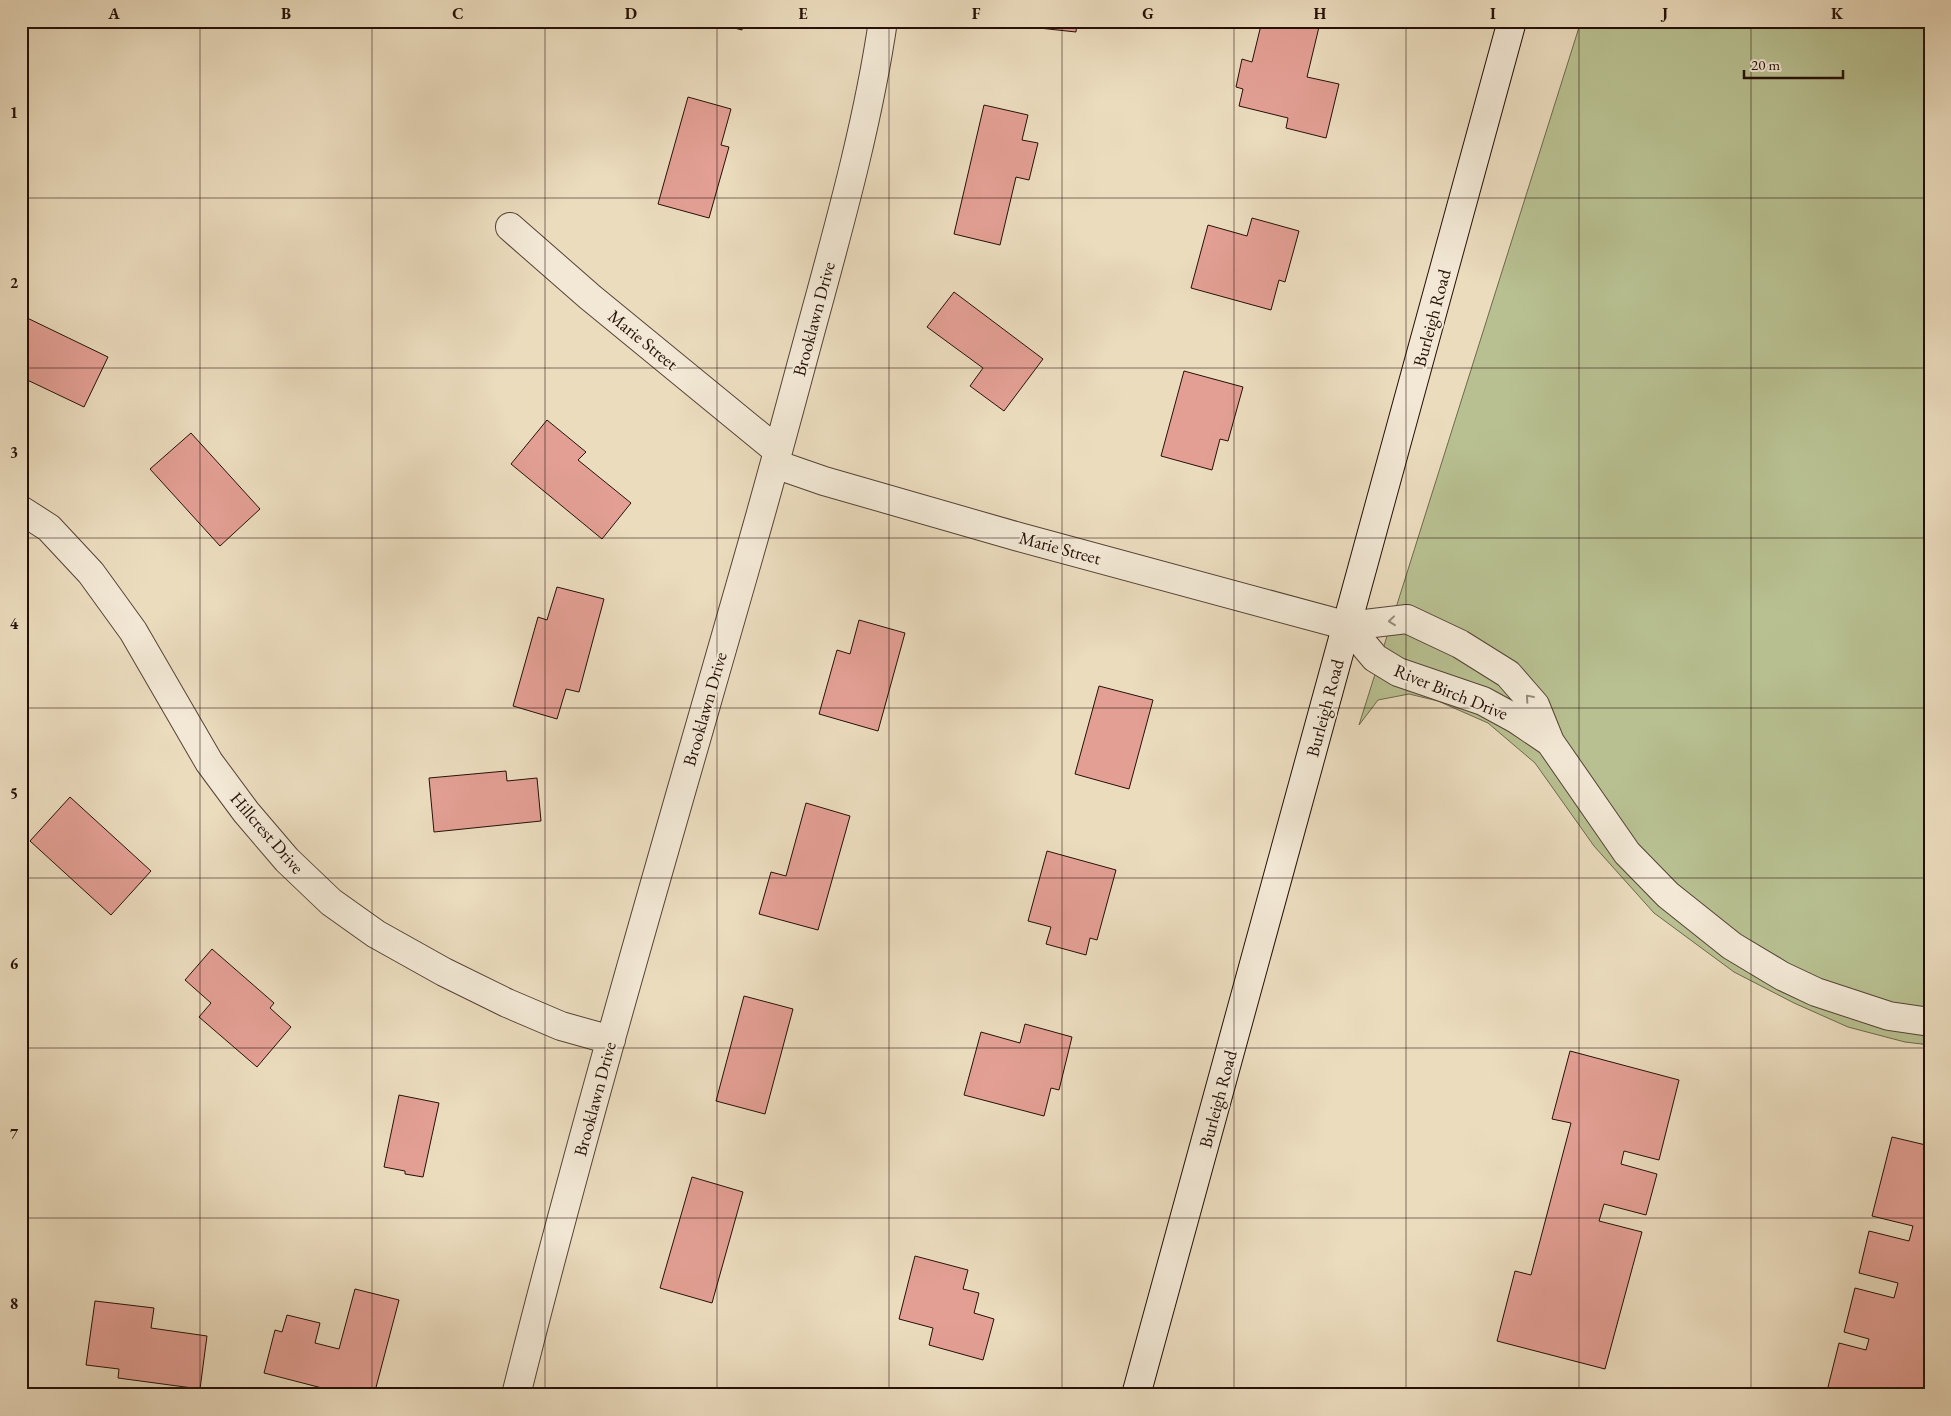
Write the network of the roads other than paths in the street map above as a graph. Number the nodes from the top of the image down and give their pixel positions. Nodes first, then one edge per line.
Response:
1 (883, 21) edge
2 (1512, 21) edge
3 (510, 227) dead end
4 (776, 458) junction
5 (21, 510) edge
6 (1348, 626) junction
7 (1550, 742) junction
8 (1930, 1022) edge
9 (611, 1040) junction
10 (516, 1395) edge
11 (1136, 1395) edge

1 - 4 street, Brooklawn Drive
2 - 6 street, Burleigh Road
3 - 4 street, Marie Street
4 - 6 street, Marie Street
4 - 9 street, Brooklawn Drive
5 - 9 street, Hillcrest Drive
6 - 7 street, River Birch Drive
7 -> 6 street, River Birch Drive
6 - 11 street, Burleigh Road
7 - 8 street, River Birch Drive
9 - 10 street, Brooklawn Drive

